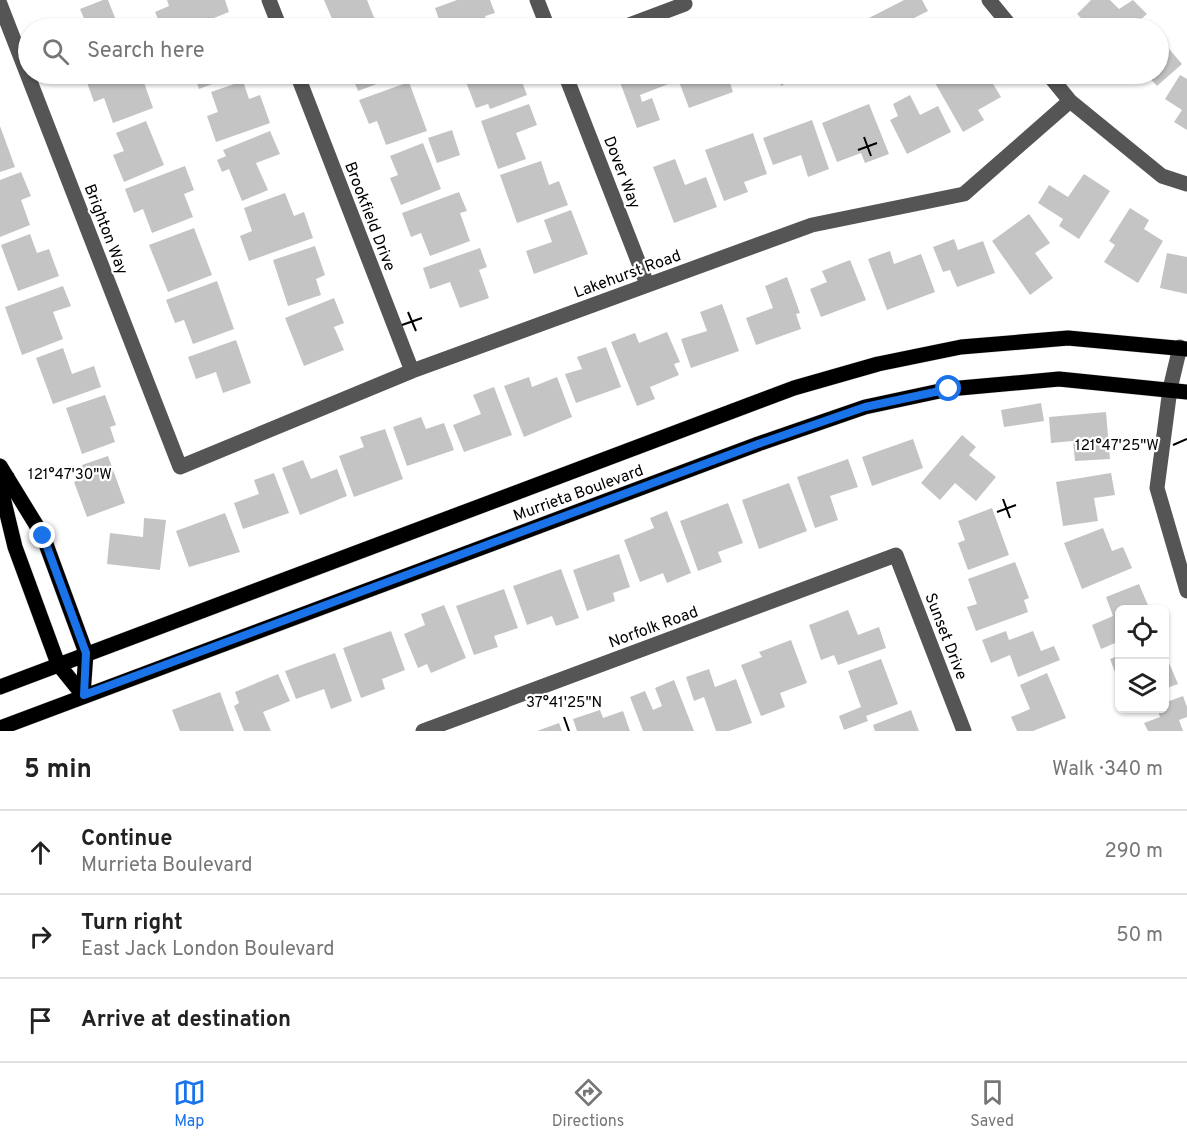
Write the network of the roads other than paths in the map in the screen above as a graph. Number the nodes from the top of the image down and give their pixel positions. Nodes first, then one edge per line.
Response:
1 (269, 0) edge
2 (537, 0) edge
3 (989, 0) edge
4 (0, 4) edge
5 (685, 4) dead end
6 (276, 18) edge
7 (544, 18) edge
8 (648, 18) edge
9 (1004, 18) edge
10 (18, 50) edge
11 (31, 84) edge
12 (301, 84) edge
13 (569, 84) edge
14 (1056, 84) edge
15 (1070, 101) junction
16 (1187, 184) edge
17 (647, 284) junction
18 (1184, 348) edge
19 (412, 371) junction
20 (1170, 389) junction
21 (1187, 392) edge
22 (0, 466) edge
23 (180, 467) joint
24 (0, 485) edge
25 (896, 555) joint
26 (1187, 591) edge
27 (86, 653) junction
28 (58, 664) junction
29 (0, 687) edge
30 (84, 695) junction
31 (0, 728) edge
32 (423, 731) edge
33 (964, 731) edge

1 - 6 street
2 - 7 street
3 - 9 street
4 - 10 street, Brighton Way
5 - 8 street
11 - 23 street, Brighton Way
12 - 19 street, Brookfield Drive
13 - 17 street, Dover Way
14 - 15 street
15 - 16 street
15 - 17 street, Lakehurst Road
17 - 19 street, Lakehurst Road
18 - 20 street
18 - 27 main road, Murrieta Boulevard
19 - 23 street, Lakehurst Road
20 - 21 main road, Murrieta Boulevard
20 - 26 street
20 - 30 main road, Murrieta Boulevard
22 - 27 main road
24 - 28 main road
25 - 32 street, Norfolk Road
25 - 33 street, Sunset Drive
27 - 28 main road, Murrieta Boulevard
27 - 30 main road
28 - 29 main road, Murrieta Boulevard
28 - 30 main road
30 - 31 main road, Murrieta Boulevard

